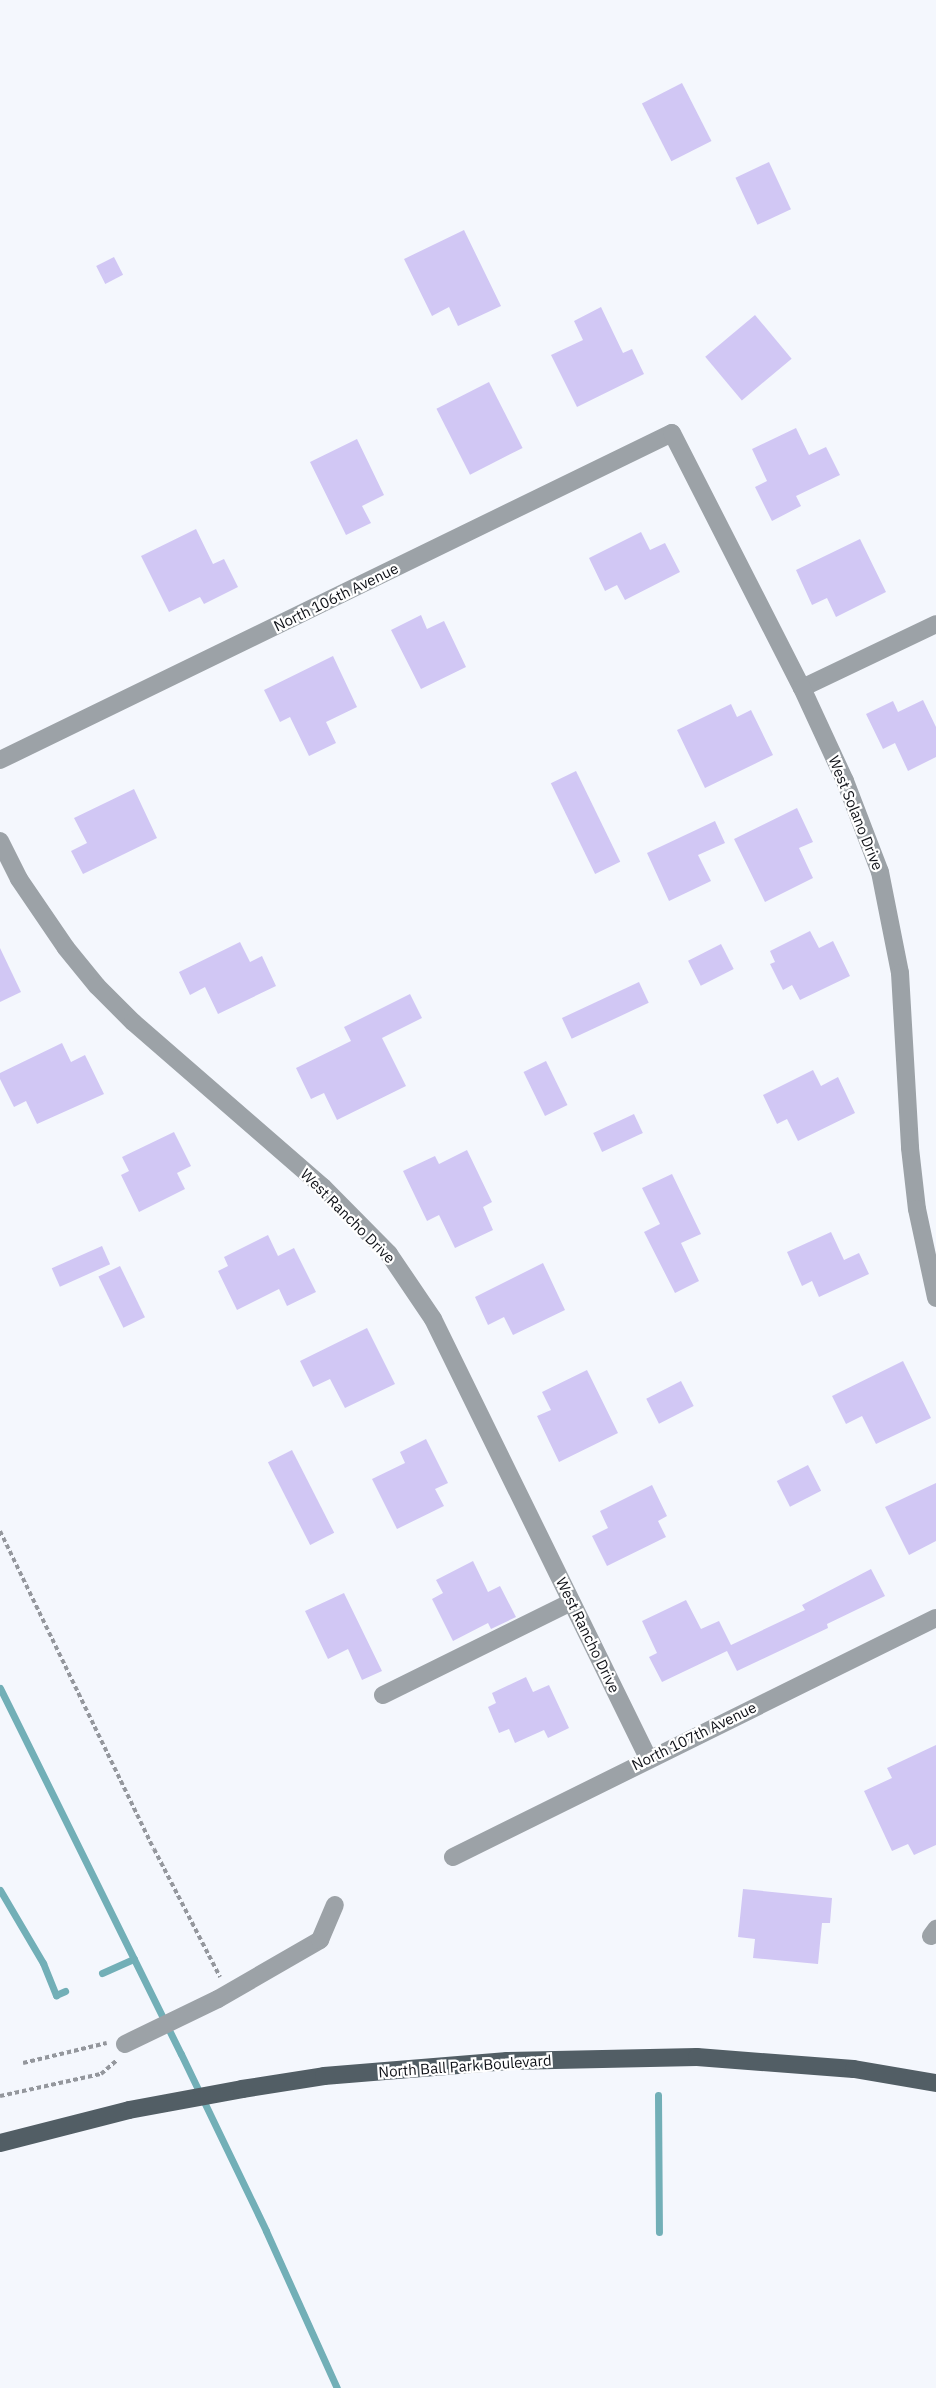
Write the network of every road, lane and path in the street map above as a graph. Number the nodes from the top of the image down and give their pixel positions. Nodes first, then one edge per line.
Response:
1 (672, 433) joint
2 (936, 624) edge
3 (801, 688) junction
4 (0, 760) edge
5 (0, 841) edge
6 (936, 1298) edge
7 (0, 1531) edge
8 (571, 1602) junction
9 (936, 1618) edge
10 (383, 1695) dead end
11 (649, 1759) junction
12 (453, 1857) dead end
13 (336, 1905) dead end
14 (222, 1996) junction
15 (125, 2044) junction
16 (23, 2063) dead end
17 (936, 2083) edge
18 (0, 2096) edge
19 (0, 2143) edge

1 - 3 street, West Solano Drive
1 - 4 street, North 106th Avenue
2 - 3 street
3 - 6 street, West Solano Drive
5 - 8 street, West Rancho Drive
7 - 14 path
8 - 10 street
8 - 11 street, West Rancho Drive
9 - 11 street, North 107th Avenue
11 - 12 street, North 107th Avenue
13 - 14 street
14 - 15 street
15 - 16 path
15 - 18 path
17 - 19 main road, North Ball Park Boulevard

